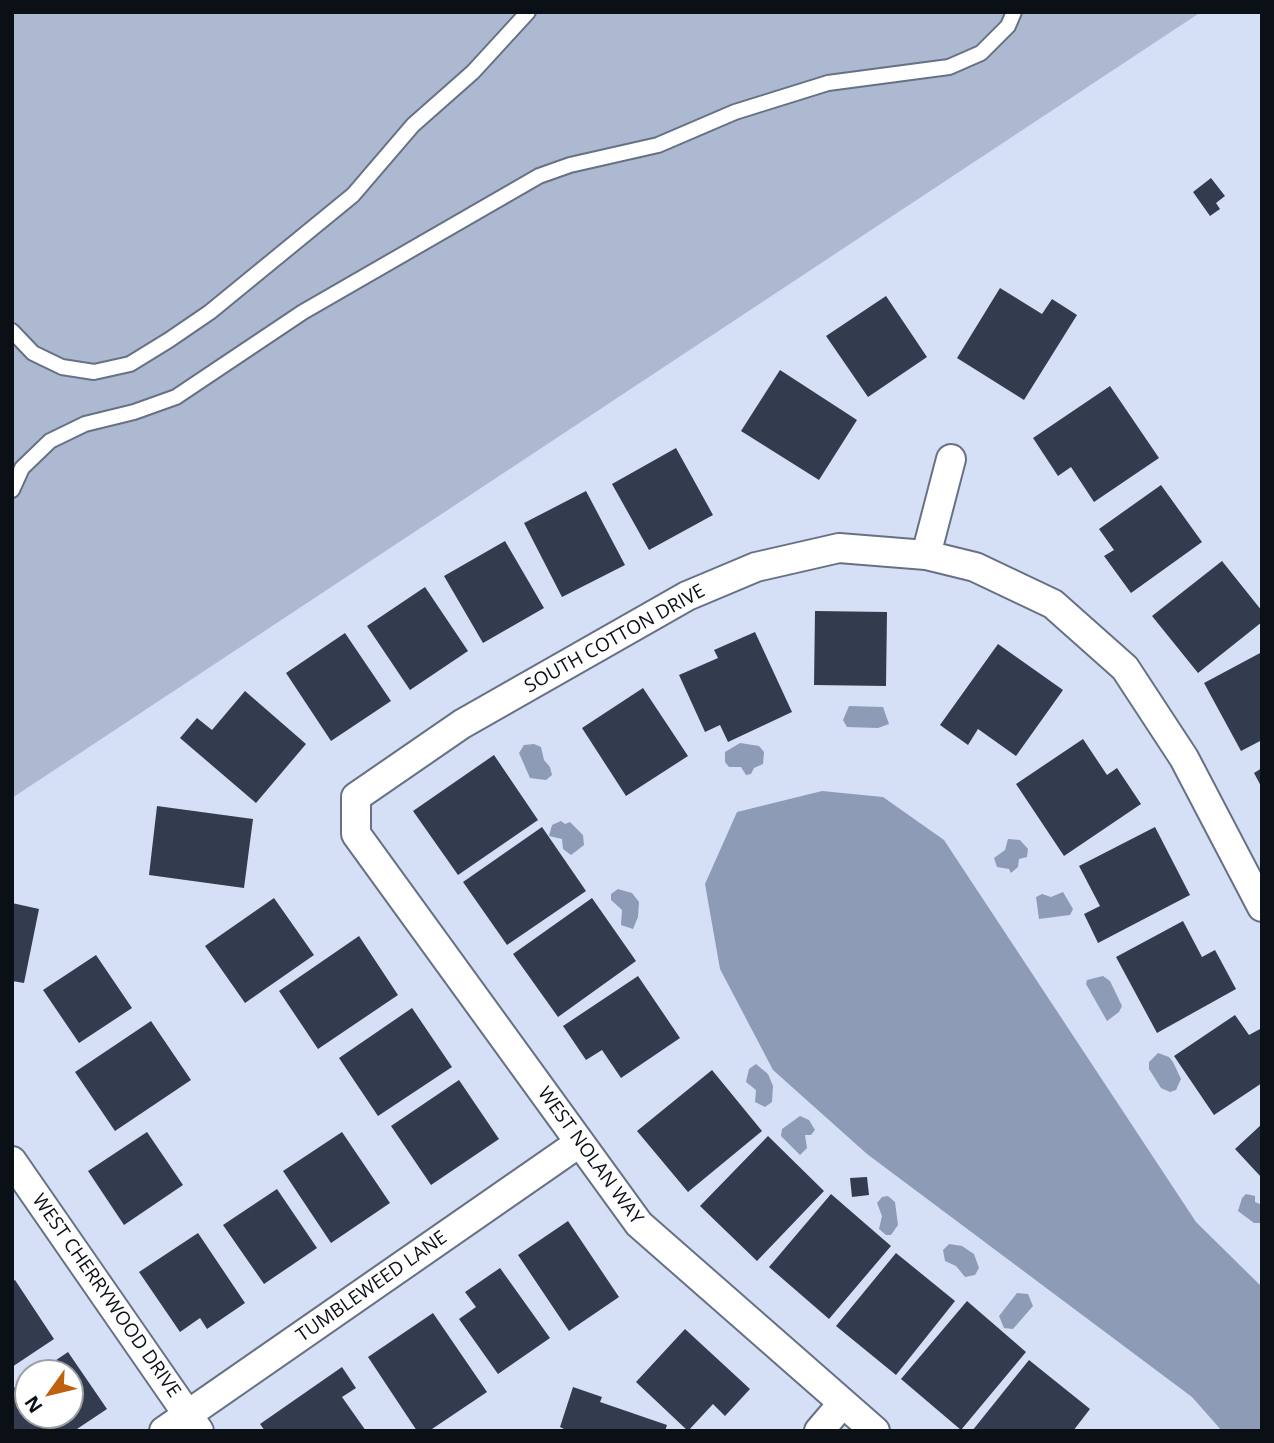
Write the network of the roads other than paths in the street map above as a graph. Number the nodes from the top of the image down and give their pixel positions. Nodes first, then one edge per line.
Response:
1 (528, 12) edge
2 (1014, 12) edge
3 (12, 331) edge
4 (951, 459) dead end
5 (12, 490) edge
6 (926, 555) junction
7 (356, 834) joint
8 (1262, 907) edge
9 (579, 1143) junction
10 (12, 1161) edge
11 (842, 1404) junction
12 (193, 1423) edge
13 (164, 1431) edge
14 (819, 1431) edge
15 (875, 1431) edge

1 - 3 lane
2 - 5 lane
4 - 6 street
6 - 7 street, SOUTH COTTON DRIVE
6 - 8 street, SOUTH COTTON DRIVE
7 - 9 street, WEST NOLAN WAY
9 - 11 street, WEST NOLAN WAY
9 - 12 street, TUMBLEWEED LANE
10 - 12 street, WEST CHERRYWOOD DRIVE
11 - 14 street
11 - 15 street, WEST NOLAN WAY
12 - 13 street, TUMBLEWEED LANE

